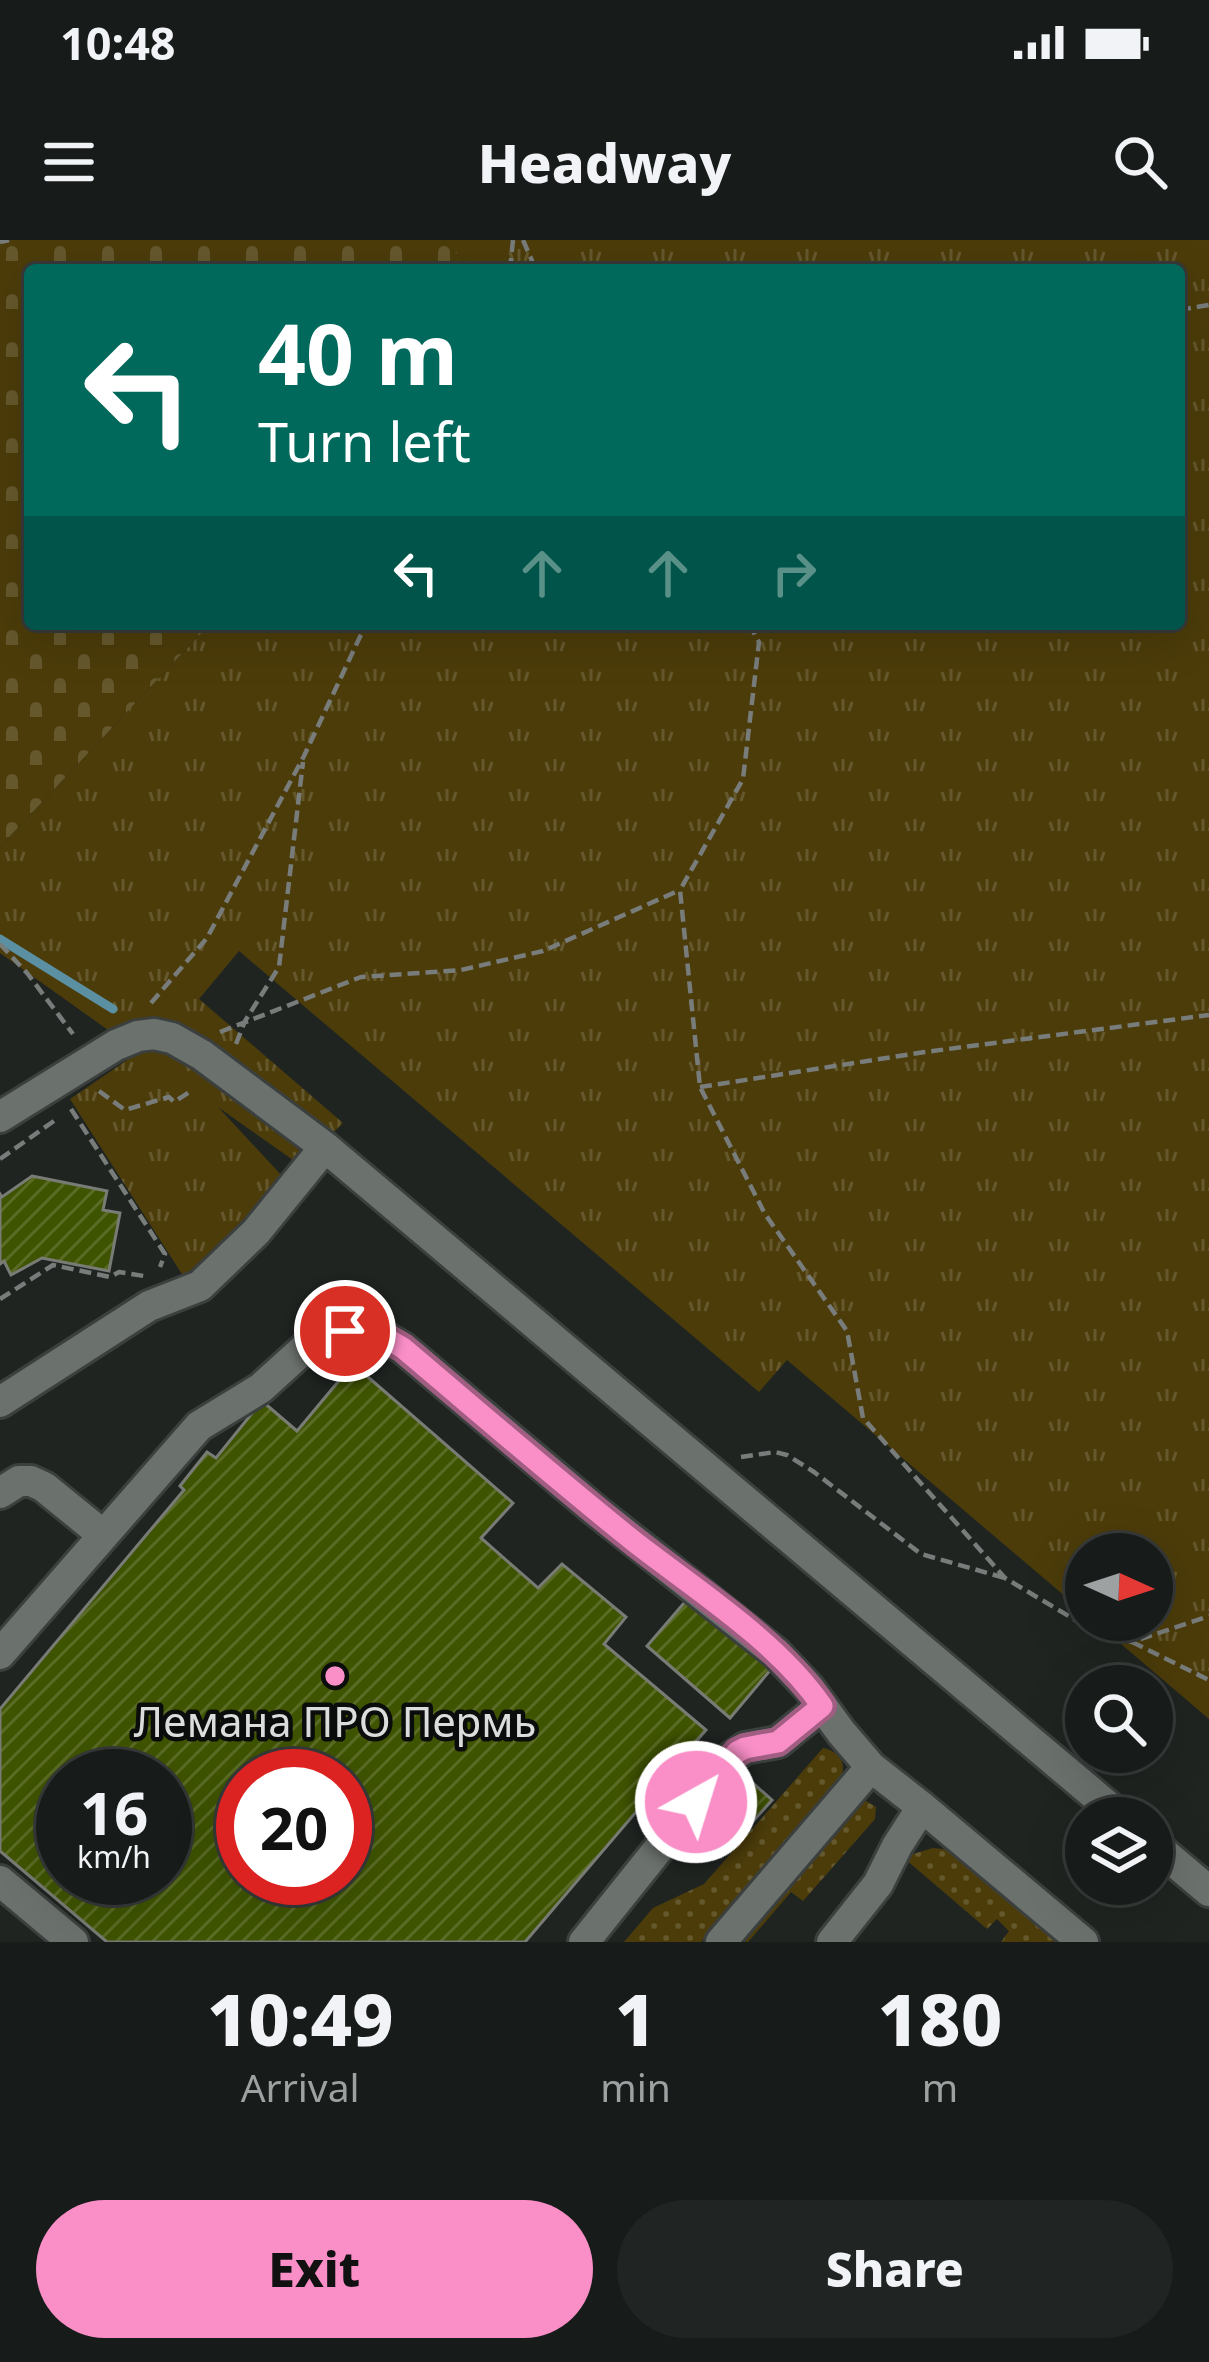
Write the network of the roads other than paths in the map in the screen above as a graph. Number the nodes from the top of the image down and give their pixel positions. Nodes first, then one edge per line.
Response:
1 (0, 1117) edge
2 (325, 1147) junction
3 (0, 1402) edge
4 (0, 1493) edge
5 (103, 1535) junction
6 (0, 1654) edge
7 (822, 1706) junction
8 (871, 1767) junction
9 (1097, 1797) edge
10 (922, 1808) junction
11 (1173, 1861) edge
12 (0, 1881) edge
13 (1209, 1891) edge
14 (73, 1942) edge
15 (584, 1942) edge
16 (721, 1942) edge
17 (832, 1942) edge
18 (1083, 1942) edge

1 - 2 lane
2 - 3 lane
2 - 9 lane
4 - 5 lane
5 - 6 lane
5 - 7 lane
7 - 8 lane
7 - 15 lane
8 - 10 lane
8 - 16 lane
10 - 17 lane
10 - 18 lane
11 - 13 lane
12 - 14 lane

